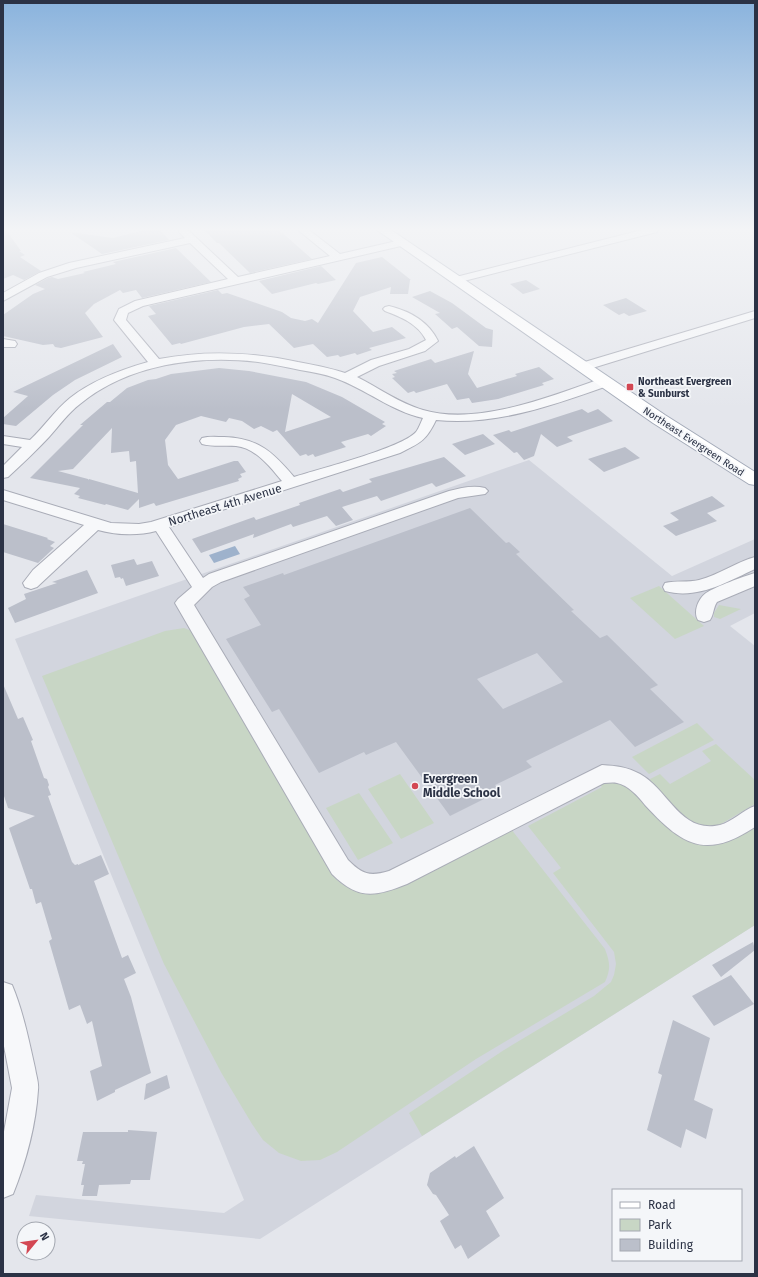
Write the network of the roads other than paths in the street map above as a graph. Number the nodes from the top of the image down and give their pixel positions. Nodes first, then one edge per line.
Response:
1 (16, 290) edge
2 (195, 290) edge
3 (470, 290) edge
4 (3, 298) edge
5 (390, 309) dead end
6 (755, 314) edge
7 (156, 364) junction
8 (582, 366) junction
9 (348, 377) junction
10 (605, 382) junction
11 (431, 416) junction
12 (3, 440) edge
13 (208, 440) dead end
14 (33, 445) junction
15 (3, 474) edge
16 (755, 480) edge
17 (292, 484) junction
18 (480, 491) dead end
19 (3, 495) edge
20 (95, 524) junction
21 (160, 525) junction
22 (755, 562) edge
23 (755, 579) edge
24 (31, 584) dead end
25 (671, 587) dead end
26 (201, 588) junction
27 (704, 616) dead end
28 (755, 816) edge
29 (3, 994) edge
30 (3, 1184) edge

1 - 4 street
2 - 7 street
3 - 8 main road, Northeast Evergreen Road
5 - 9 street
6 - 8 street
7 - 9 street
7 - 14 street
8 - 10 main road, Northeast Evergreen Road
9 - 11 street
10 - 11 street
10 - 16 main road, Northeast Evergreen Road
11 - 17 street, Northeast 4th Avenue
12 - 14 street
13 - 17 street
14 - 15 street
17 - 21 street, Northeast 4th Avenue
18 - 26 street
19 - 20 street, Northeast 4th Avenue
20 - 21 street, Northeast 4th Avenue
20 - 24 street
21 - 26 street
22 - 25 street
23 - 27 street
26 - 28 street
29 - 30 street

